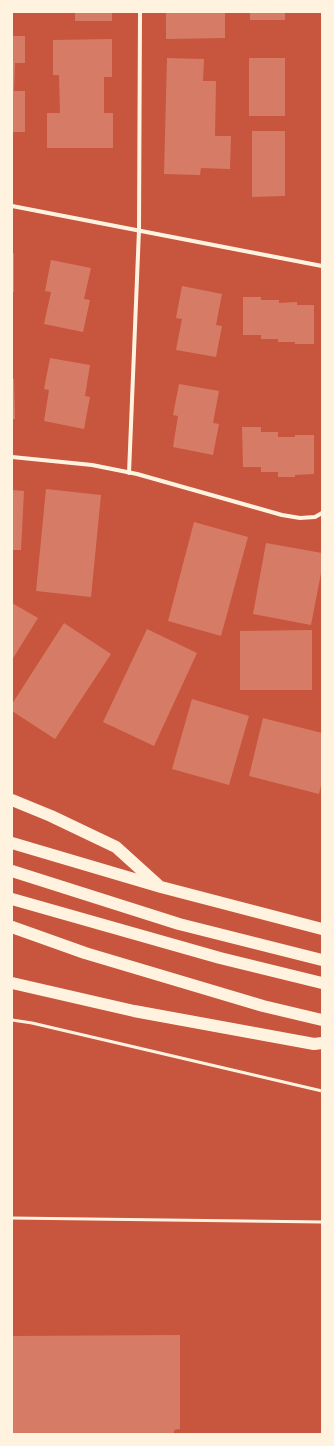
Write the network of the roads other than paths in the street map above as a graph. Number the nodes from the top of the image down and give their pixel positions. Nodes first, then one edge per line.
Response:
1 (140, 12) edge
2 (12, 206) edge
3 (139, 230) junction
4 (322, 266) edge
5 (12, 457) edge
6 (129, 473) junction
7 (322, 513) edge
8 (12, 800) edge
9 (12, 843) edge
10 (12, 871) edge
11 (161, 887) junction
12 (12, 899) edge
13 (12, 927) edge
14 (322, 929) edge
15 (322, 960) edge
16 (12, 982) edge
17 (322, 983) edge
18 (12, 1020) edge
19 (322, 1020) edge
20 (322, 1043) edge
21 (322, 1091) edge
22 (12, 1218) edge
23 (322, 1222) edge

1 - 3 street
2 - 3 street
3 - 4 street
3 - 6 street
5 - 6 street
6 - 7 street
8 - 11 highway
9 - 11 highway
10 - 15 highway
11 - 14 highway
12 - 17 highway
13 - 19 highway
16 - 20 highway
18 - 21 lane
22 - 23 lane

